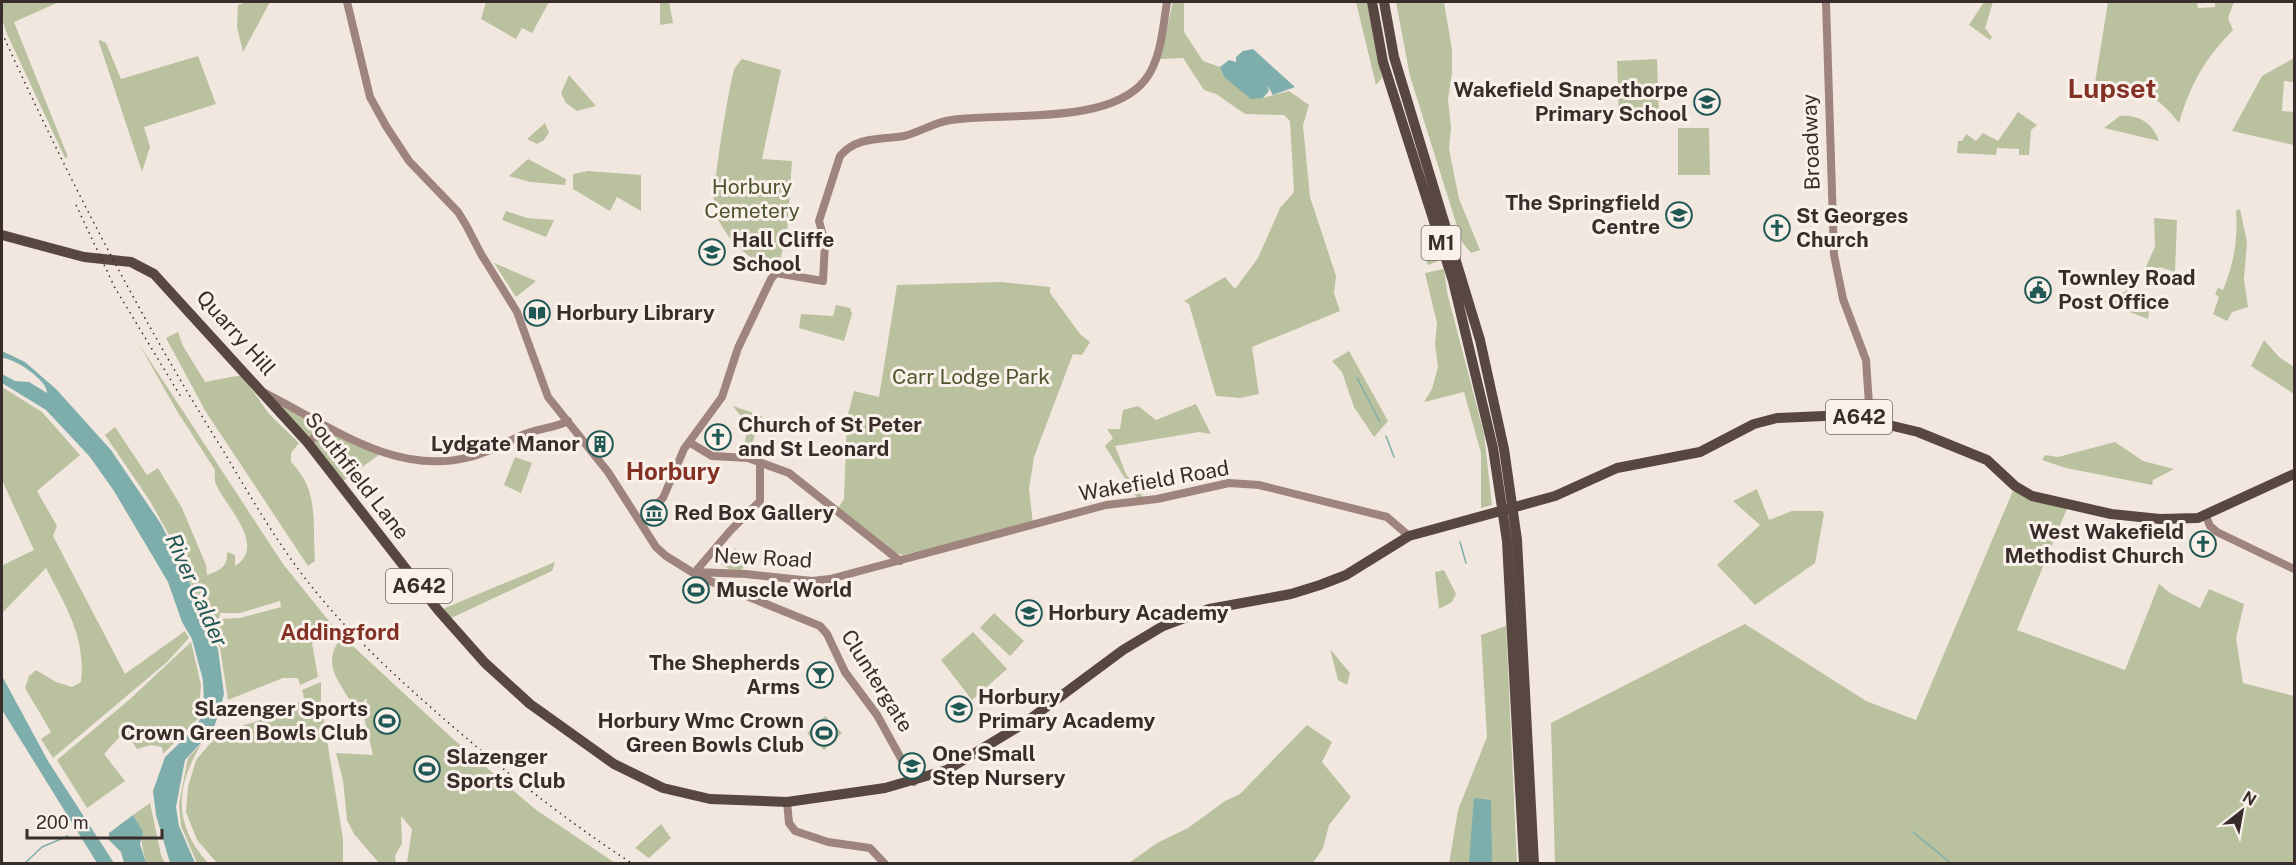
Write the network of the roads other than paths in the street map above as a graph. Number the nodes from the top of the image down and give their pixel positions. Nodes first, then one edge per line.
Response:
1 (347, 2) edge
2 (1167, 2) edge
3 (1372, 2) edge
4 (1384, 2) edge
5 (1826, 2) edge
6 (2, 235) edge
7 (264, 393) junction
8 (1870, 419) junction
9 (568, 421) junction
10 (332, 431) junction
11 (689, 442) junction
12 (308, 443) junction
13 (760, 462) junction
14 (2295, 474) edge
15 (1504, 487) junction
16 (2205, 514) junction
17 (640, 521) junction
18 (1410, 536) junction
19 (1512, 541) junction
20 (900, 561) junction
21 (2295, 569) edge
22 (695, 572) junction
23 (914, 782) junction
24 (787, 802) junction
25 (885, 864) edge
26 (1524, 864) edge
27 (1534, 864) edge

1 - 9 street, Cluntergate
2 - 11 street
3 - 15 highway, M1
4 - 15 highway, M1
5 - 8 street, Broadway
6 - 7 highway, Quarry Hill / A642
7 - 10 street, Quarry Hill
7 - 12 highway, Southfield Lane / A642
8 - 16 highway, A642
8 - 18 highway, A642
9 - 10 street, Quarry Hill
9 - 17 street, Cluntergate
10 - 12 street
11 - 13 street
11 - 17 street
12 - 24 highway, Southfield Lane / A642
13 - 20 street
13 - 22 street
14 - 16 highway, A642
15 - 19 highway, M1
16 - 21 street
17 - 22 street, Cluntergate
18 - 20 street, Wakefield Road
18 - 23 highway, A642
19 - 26 highway, M1
19 - 27 highway, M1
20 - 22 street, New Road
22 - 23 street, Cluntergate
23 - 24 highway, Southfield Lane / A642
24 - 25 street

